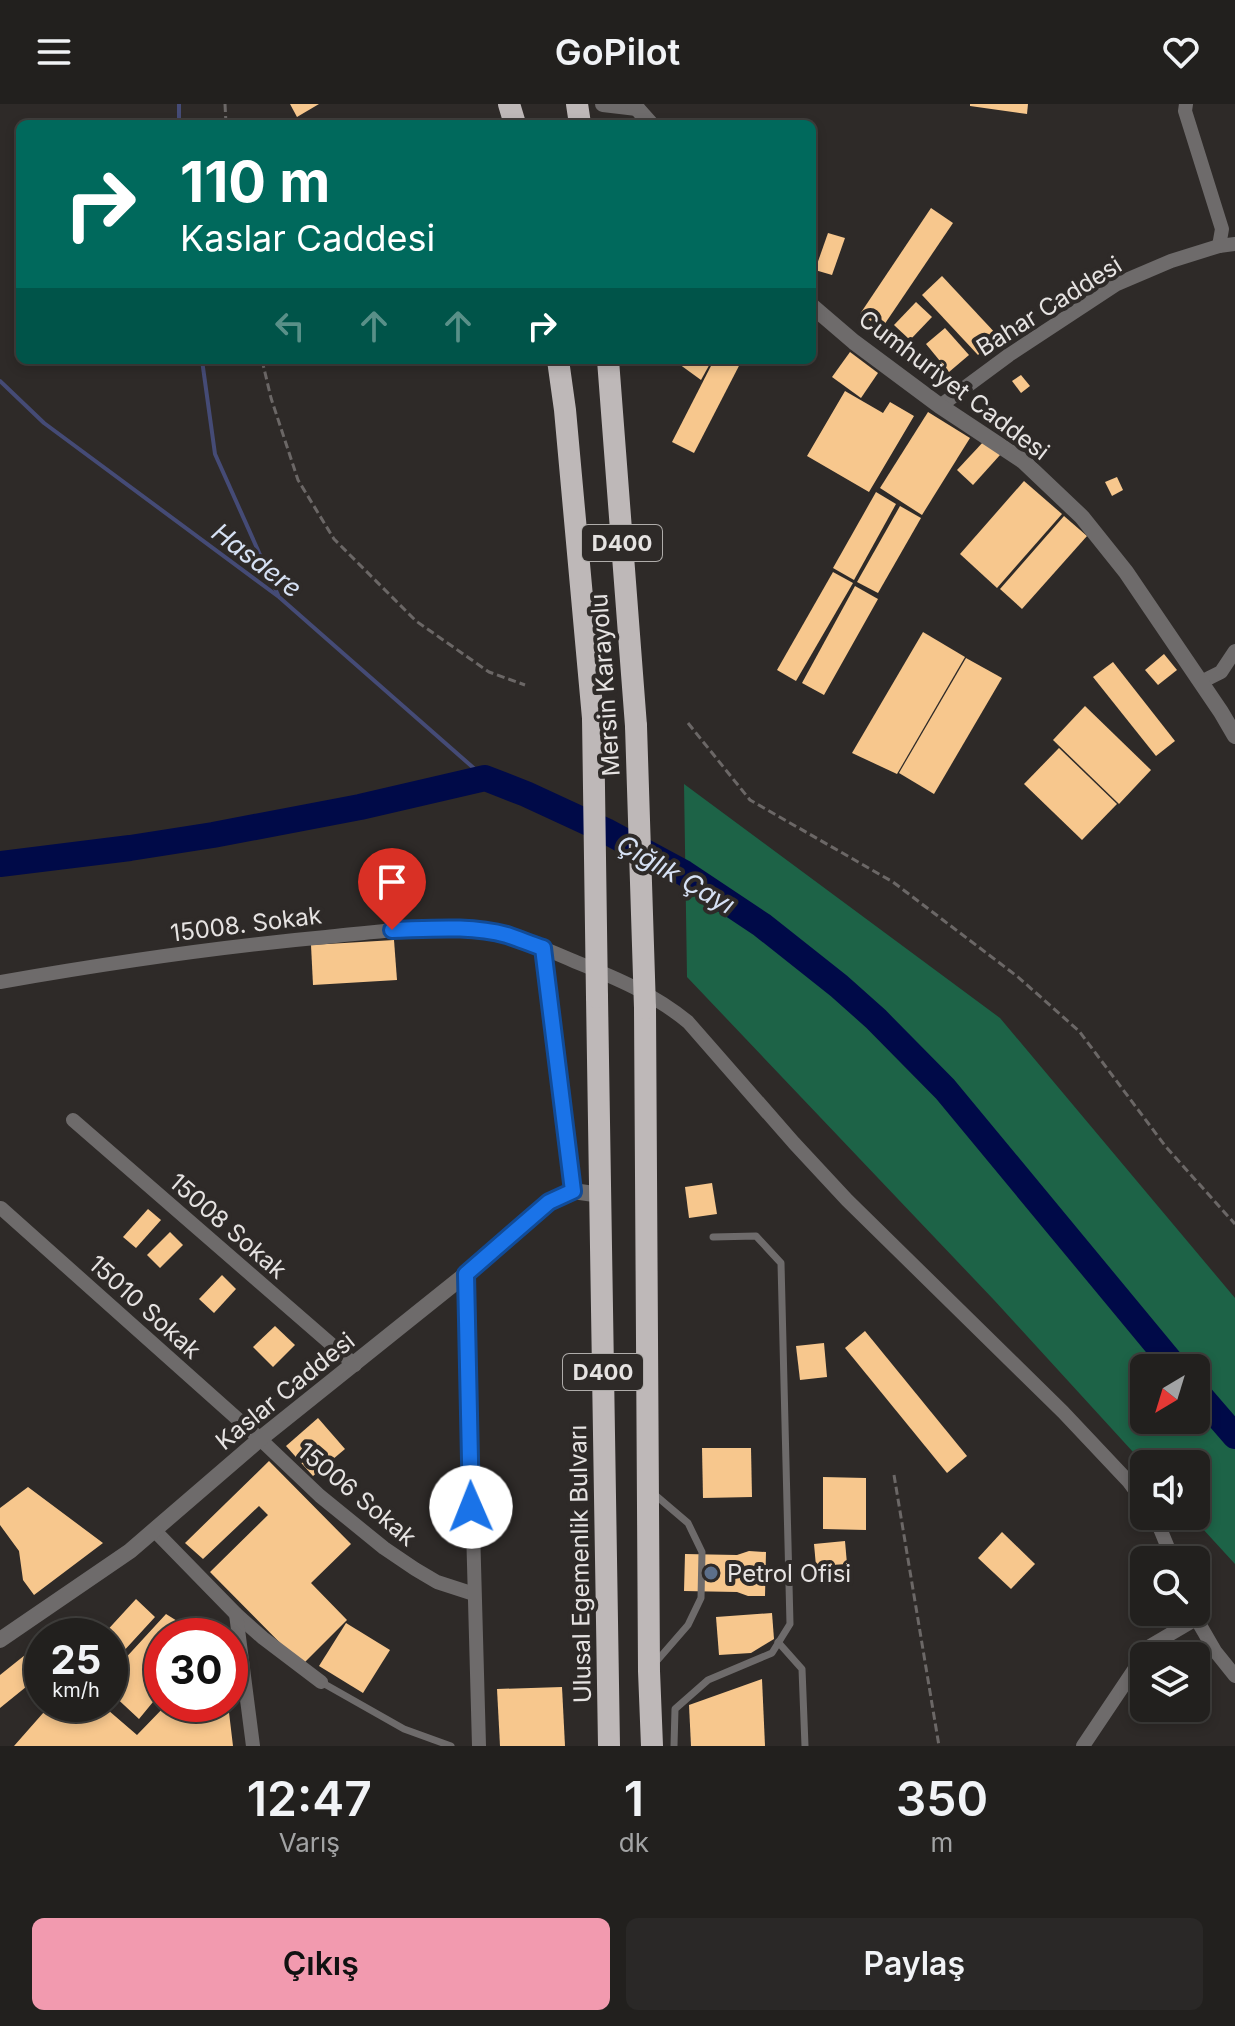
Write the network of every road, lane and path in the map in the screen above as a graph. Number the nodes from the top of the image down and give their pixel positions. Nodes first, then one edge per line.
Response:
1 (603, 104) edge
2 (1186, 104) edge
3 (635, 106) edge
4 (579, 113) edge
5 (1235, 244) edge
6 (1219, 246) junction
7 (816, 309) edge
8 (263, 364) edge
9 (559, 364) edge
10 (608, 364) edge
11 (940, 406) junction
12 (1235, 651) edge
13 (1201, 682) junction
14 (525, 685) dead end
15 (688, 723) dead end
16 (1235, 736) edge
17 (543, 948) junction
18 (0, 982) edge
19 (597, 997) joint
20 (73, 1120) dead end
21 (573, 1191) junction
22 (601, 1195) junction
23 (1, 1208) edge
24 (1235, 1224) edge
25 (713, 1237) dead end
26 (466, 1274) junction
27 (355, 1365) junction
28 (260, 1439) junction
29 (894, 1475) dead end
30 (1130, 1483) edge
31 (647, 1488) junction
32 (155, 1531) junction
33 (474, 1594) junction
34 (236, 1614) junction
35 (1179, 1626) edge
36 (1200, 1626) edge
37 (0, 1640) edge
38 (778, 1642) junction
39 (649, 1671) junction
40 (1235, 1676) edge
41 (321, 1682) joint
42 (253, 1746) edge
43 (451, 1746) edge
44 (479, 1746) edge
45 (609, 1746) edge
46 (652, 1746) edge
47 (674, 1746) edge
48 (805, 1746) edge
49 (939, 1746) edge
50 (1083, 1746) edge

1 - 3 street
1 - 4 street
2 - 6 street
5 - 6 street, Bahar Caddesi
6 - 11 street, Bahar Caddesi
7 - 11 street, Cumhuriyet Caddesi
8 - 14 path
9 - 19 highway, Mersin Karayolu / D400, bridge
10 - 31 highway, Mersin Karayolu / D400, bridge
11 - 13 street, Cumhuriyet Caddesi
12 - 13 street
13 - 16 street, Cumhuriyet Caddesi
15 - 24 path
17 - 18 street, 15008. Sokak
17 - 21 street
17 - 30 street, 15008. Sokak
19 - 22 highway, Ulusal Egemenlik Bulvarı / D400
20 - 27 street, 15008 Sokak
21 - 22 street
21 - 26 street, Kaslar Caddesi
22 - 45 highway, Ulusal Egemenlik Bulvarı / D400
23 - 28 street, 15010 Sokak
25 - 38 lane
26 - 27 street, Kaslar Caddesi
26 - 33 street
27 - 28 street, Kaslar Caddesi
28 - 32 street, Kaslar Caddesi
28 - 33 street, 15006 Sokak
29 - 49 path
31 - 39 highway, D400
31 - 39 lane
32 - 34 street
32 - 37 street, Kaslar Caddesi
33 - 44 street
34 - 41 street
34 - 42 street
35 - 50 street
36 - 40 street
38 - 47 lane
38 - 48 lane
39 - 46 highway, D400
41 - 43 lane

